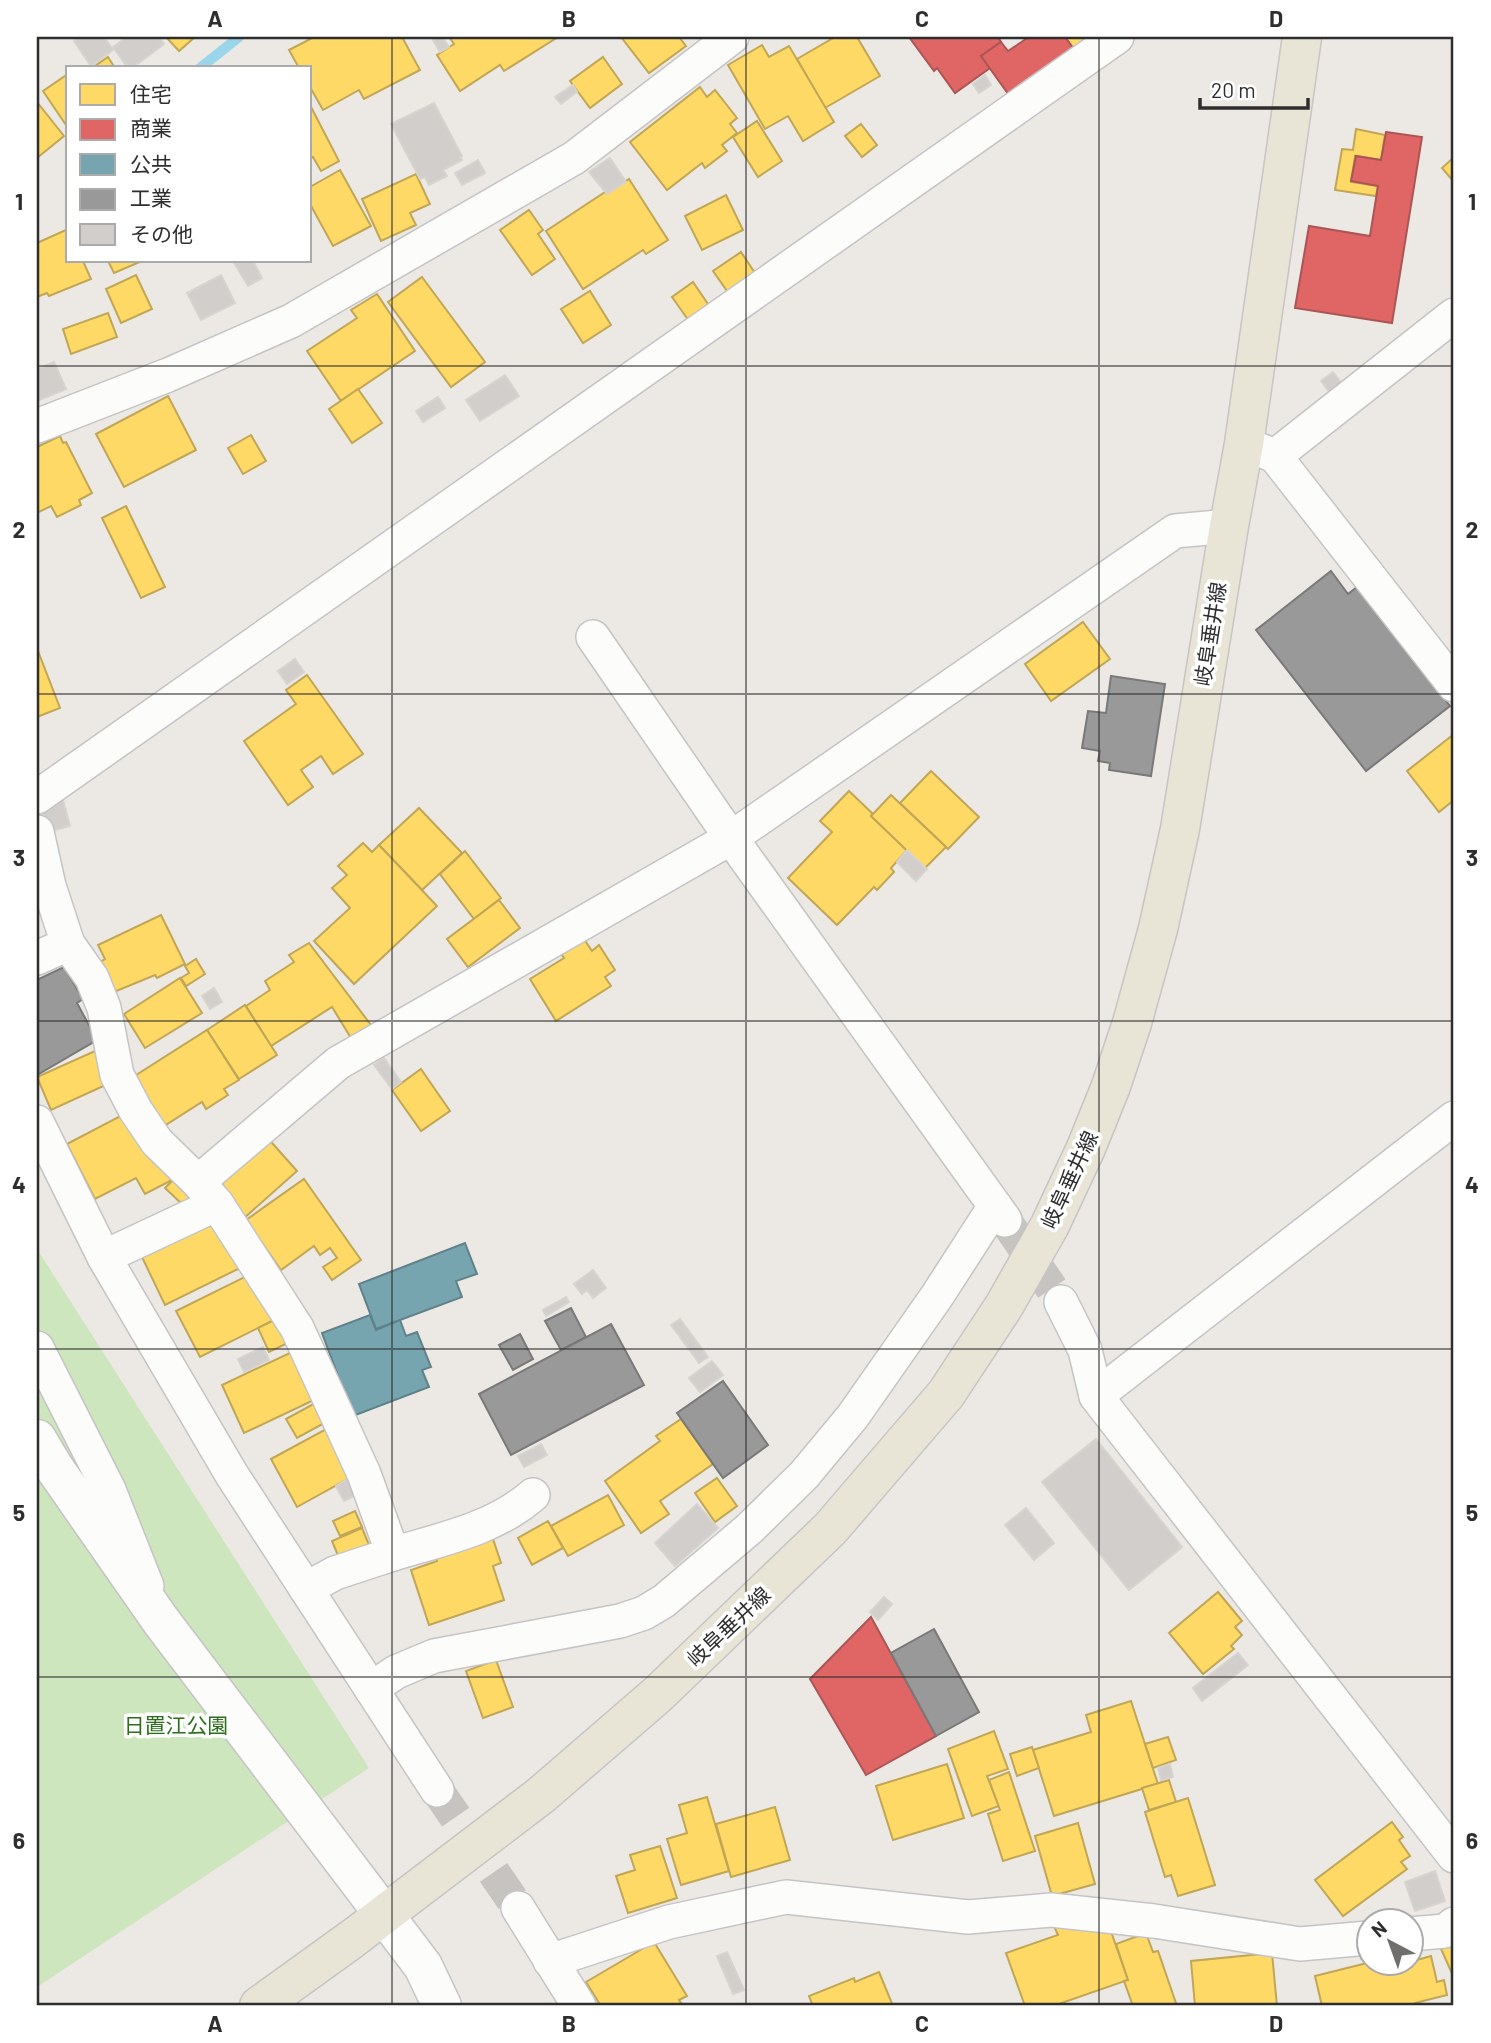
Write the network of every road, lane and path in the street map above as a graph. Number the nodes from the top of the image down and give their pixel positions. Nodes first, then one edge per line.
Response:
1 (732, 37) edge
2 (1118, 37) edge
3 (1302, 37) edge
4 (1454, 315) edge
5 (37, 426) edge
6 (1260, 450) junction
7 (1229, 526) junction
8 (593, 637) dead end
9 (1454, 685) edge
10 (37, 797) edge
11 (37, 832) edge
12 (731, 838) junction
13 (68, 944) junction
14 (37, 958) edge
15 (1454, 1118) edge
16 (37, 1122) edge
17 (208, 1193) junction
18 (104, 1257) junction
19 (1061, 1302) tunnel mouth
20 (37, 1349) edge
21 (1096, 1396) junction
22 (37, 1439) edge
23 (533, 1495) dead end
24 (393, 1553) junction
25 (306, 1589) junction
26 (160, 1621) junction
27 (371, 1689) junction
28 (437, 1790) tunnel mouth
29 (1454, 1856) edge
30 (519, 1908) tunnel mouth
31 (384, 1914) junction
32 (1454, 1924) edge
33 (1424, 1933) edge
34 (1354, 1939) edge
35 (550, 1961) junction
36 (260, 2006) edge
37 (442, 2006) edge
38 (579, 2006) edge

1 - 5 street
2 - 10 street
3 - 6 main road, 岐阜垂井線
4 - 6 street
6 - 7 main road, 岐阜垂井線
6 - 9 street
7 - 12 street
7 - 31 main road, 岐阜垂井線
8 - 12 street
11 - 13 street
12 - 17 street
12 - 27 street
13 - 14 street
13 - 17 street
15 - 21 street
16 - 18 street
17 - 18 street
17 - 24 street
18 - 25 street
19 - 21 street
20 - 26 street
21 - 29 street
22 - 26 street
23 - 24 street
24 - 25 street
25 - 27 street
26 - 31 street
27 - 28 street
30 - 35 street
31 - 36 main road, 岐阜垂井線
31 - 37 street
32 - 33 street
34 - 35 street
35 - 38 street

